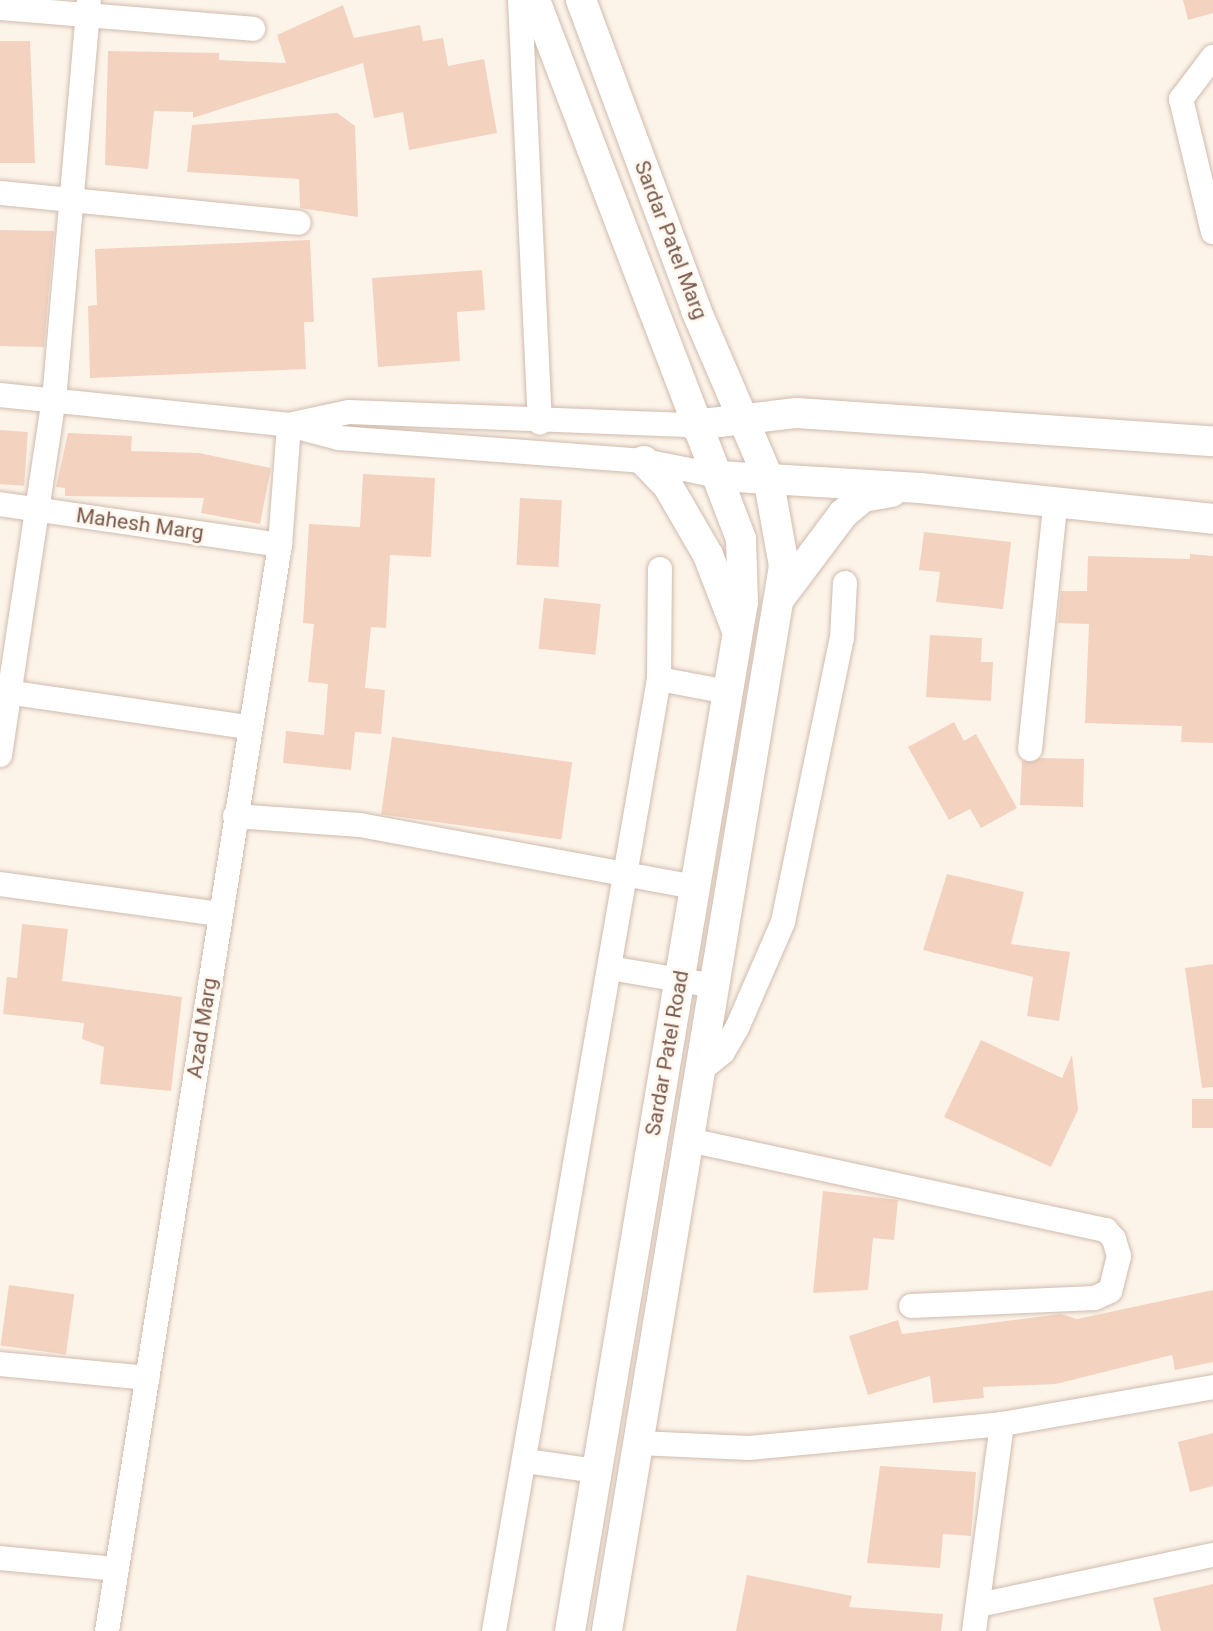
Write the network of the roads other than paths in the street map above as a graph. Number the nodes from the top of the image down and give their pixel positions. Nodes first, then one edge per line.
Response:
1 (520, 0) edge
2 (535, 0) edge
3 (581, 0) edge
4 (0, 8) edge
5 (88, 8) edge
6 (253, 29) dead end
7 (1213, 57) edge
8 (0, 193) edge
9 (70, 200) junction
10 (298, 223) dead end
11 (1213, 232) edge
12 (0, 395) edge
13 (54, 400) junction
14 (743, 415) junction
15 (540, 424) junction
16 (289, 425) junction
17 (693, 425) junction
18 (1213, 441) edge
19 (644, 461) junction
20 (719, 476) junction
21 (768, 477) junction
22 (919, 488) junction
23 (0, 504) edge
24 (1055, 506) junction
25 (37, 509) junction
26 (1213, 519) edge
27 (280, 545) junction
28 (660, 569) dead end
29 (845, 583) dead end
30 (779, 598) junction
31 (738, 631) junction
32 (659, 679) junction
33 (5, 692) edge
34 (728, 692) junction
35 (248, 727) junction
36 (1030, 748) dead end
37 (0, 755) edge
38 (235, 816) junction
39 (626, 873) junction
40 (0, 884) edge
41 (695, 887) junction
42 (220, 914) junction
43 (610, 968) junction
44 (680, 979) junction
45 (715, 986) junction
46 (670, 1037) junction
47 (703, 1056) junction
48 (689, 1140) junction
49 (911, 1306) dead end
50 (0, 1364) edge
51 (147, 1378) junction
52 (1213, 1387) edge
53 (1002, 1424) junction
54 (638, 1443) junction
55 (526, 1461) junction
56 (597, 1471) junction
57 (1213, 1555) edge
58 (0, 1558) edge
59 (116, 1569) junction
60 (979, 1605) junction
61 (107, 1631) edge
62 (494, 1631) edge
63 (570, 1631) edge
64 (607, 1631) edge
65 (974, 1631) edge

1 - 15 street
2 - 17 street, Sardar Patel Road
3 - 14 street, Sardar Patel Marg
4 - 5 street
5 - 6 street
5 - 9 street
7 - 11 street
8 - 9 street
9 - 10 street
9 - 13 street
12 - 13 street
13 - 16 street
13 - 25 street
14 - 17 street
14 - 18 street
14 - 21 street, Sardar Patel Marg
15 - 16 street
15 - 17 street
16 - 19 street
16 - 27 street, Azad Marg
17 - 20 street, Sardar Patel Road
19 - 20 street
19 - 31 street
20 - 21 street
20 - 31 street, Sardar Patel Road
21 - 22 street
21 - 30 street, Sardar Patel Road
22 - 24 street
22 - 30 street
23 - 25 street, Mahesh Marg
24 - 26 street
24 - 36 street
25 - 27 street, Mahesh Marg
25 - 33 street
27 - 35 street, Azad Marg
28 - 32 street
29 - 47 street
30 - 45 street, Sardar Patel Road
31 - 34 street, Sardar Patel Road
32 - 34 street
32 - 39 street
33 - 35 street
33 - 37 street
34 - 41 street, Sardar Patel Road
35 - 38 street, Azad Marg
38 - 39 street
38 - 42 street, Azad Marg
39 - 41 street
39 - 43 street
40 - 42 street
41 - 44 street, Sardar Patel Road
42 - 51 street, Azad Marg
43 - 44 street
43 - 55 street
44 - 45 street
44 - 46 street, Sardar Patel Road
45 - 47 street, Sardar Patel Road
46 - 47 street
46 - 56 street, Sardar Patel Road
47 - 48 street, Sardar Patel Road
48 - 49 street
48 - 54 street, Sardar Patel Road
50 - 51 street
51 - 59 street, Azad Marg
52 - 53 street
53 - 54 street
53 - 60 street
54 - 64 street, Sardar Patel Road
55 - 56 street
55 - 62 street
56 - 63 street, Sardar Patel Road
57 - 60 street
58 - 59 street
59 - 61 street, Azad Marg
60 - 65 street

